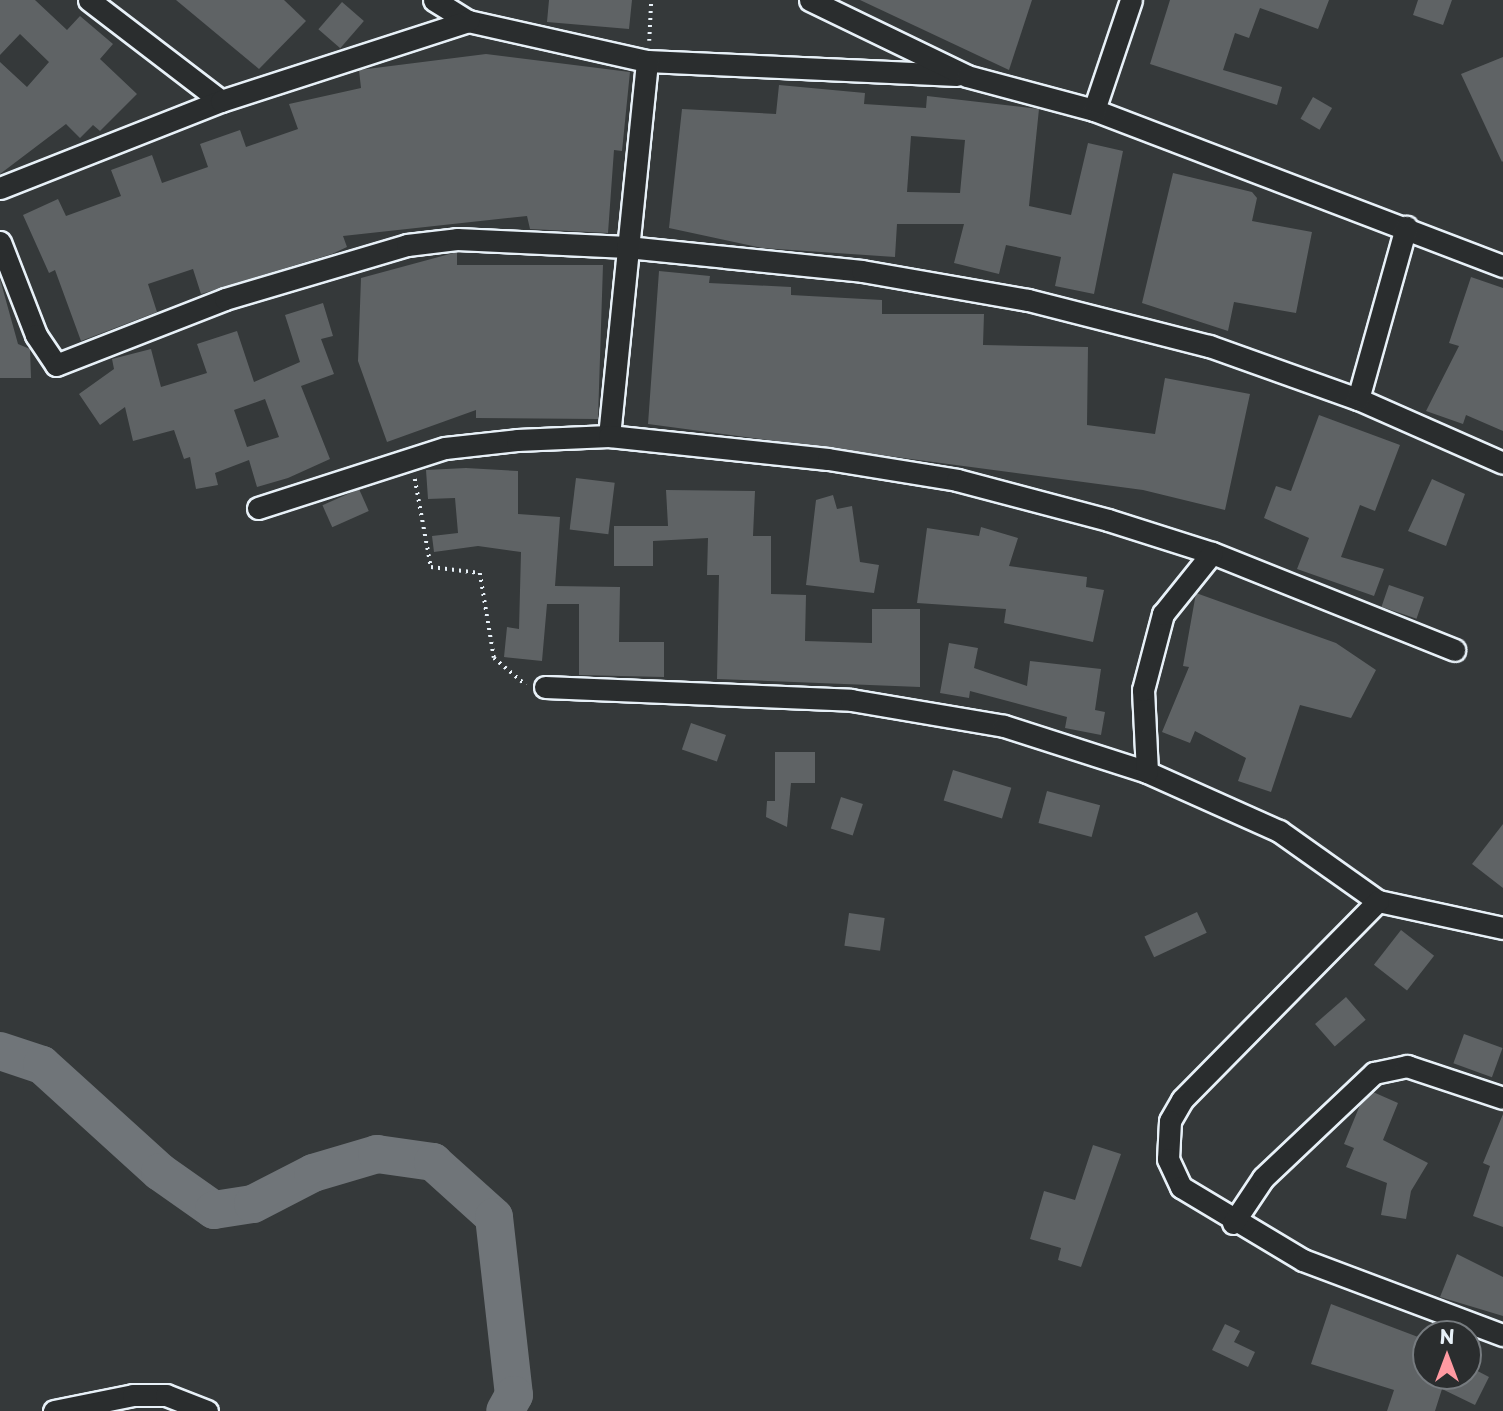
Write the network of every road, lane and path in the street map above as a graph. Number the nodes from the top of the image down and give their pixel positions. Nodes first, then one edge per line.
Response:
1 (89, 0) edge
2 (434, 0) edge
3 (651, 0) edge
4 (810, 0) edge
5 (1132, 0) edge
6 (468, 21) junction
7 (647, 61) junction
8 (967, 76) junction
9 (221, 100) junction
10 (1094, 110) junction
11 (0, 188) edge
12 (1406, 227) junction
13 (0, 242) edge
14 (627, 247) junction
15 (1503, 266) edge
16 (1358, 399) junction
17 (608, 436) junction
18 (434, 452) junction
19 (1503, 463) edge
20 (258, 508) dead end
21 (1212, 554) junction
22 (1454, 650) dead end
23 (545, 687) joint
24 (1147, 772) junction
25 (1378, 901) junction
26 (1503, 928) edge
27 (1503, 1098) edge
28 (1233, 1223) junction
29 (1503, 1335) edge
30 (54, 1411) edge
31 (207, 1411) edge

1 - 9 street
2 - 6 street
3 - 7 path
4 - 8 street
5 - 10 street
6 - 7 street
6 - 9 street
7 - 8 street
7 - 14 street
8 - 10 street
9 - 11 street
10 - 12 street
12 - 15 street
12 - 16 street
13 - 14 street
14 - 16 street
14 - 17 street
16 - 19 street
17 - 18 street
17 - 21 street
18 - 20 street
18 - 23 path
21 - 22 street
21 - 24 street
23 - 24 street
24 - 25 street
25 - 26 street
25 - 28 street
27 - 28 street
28 - 29 street
30 - 31 street

